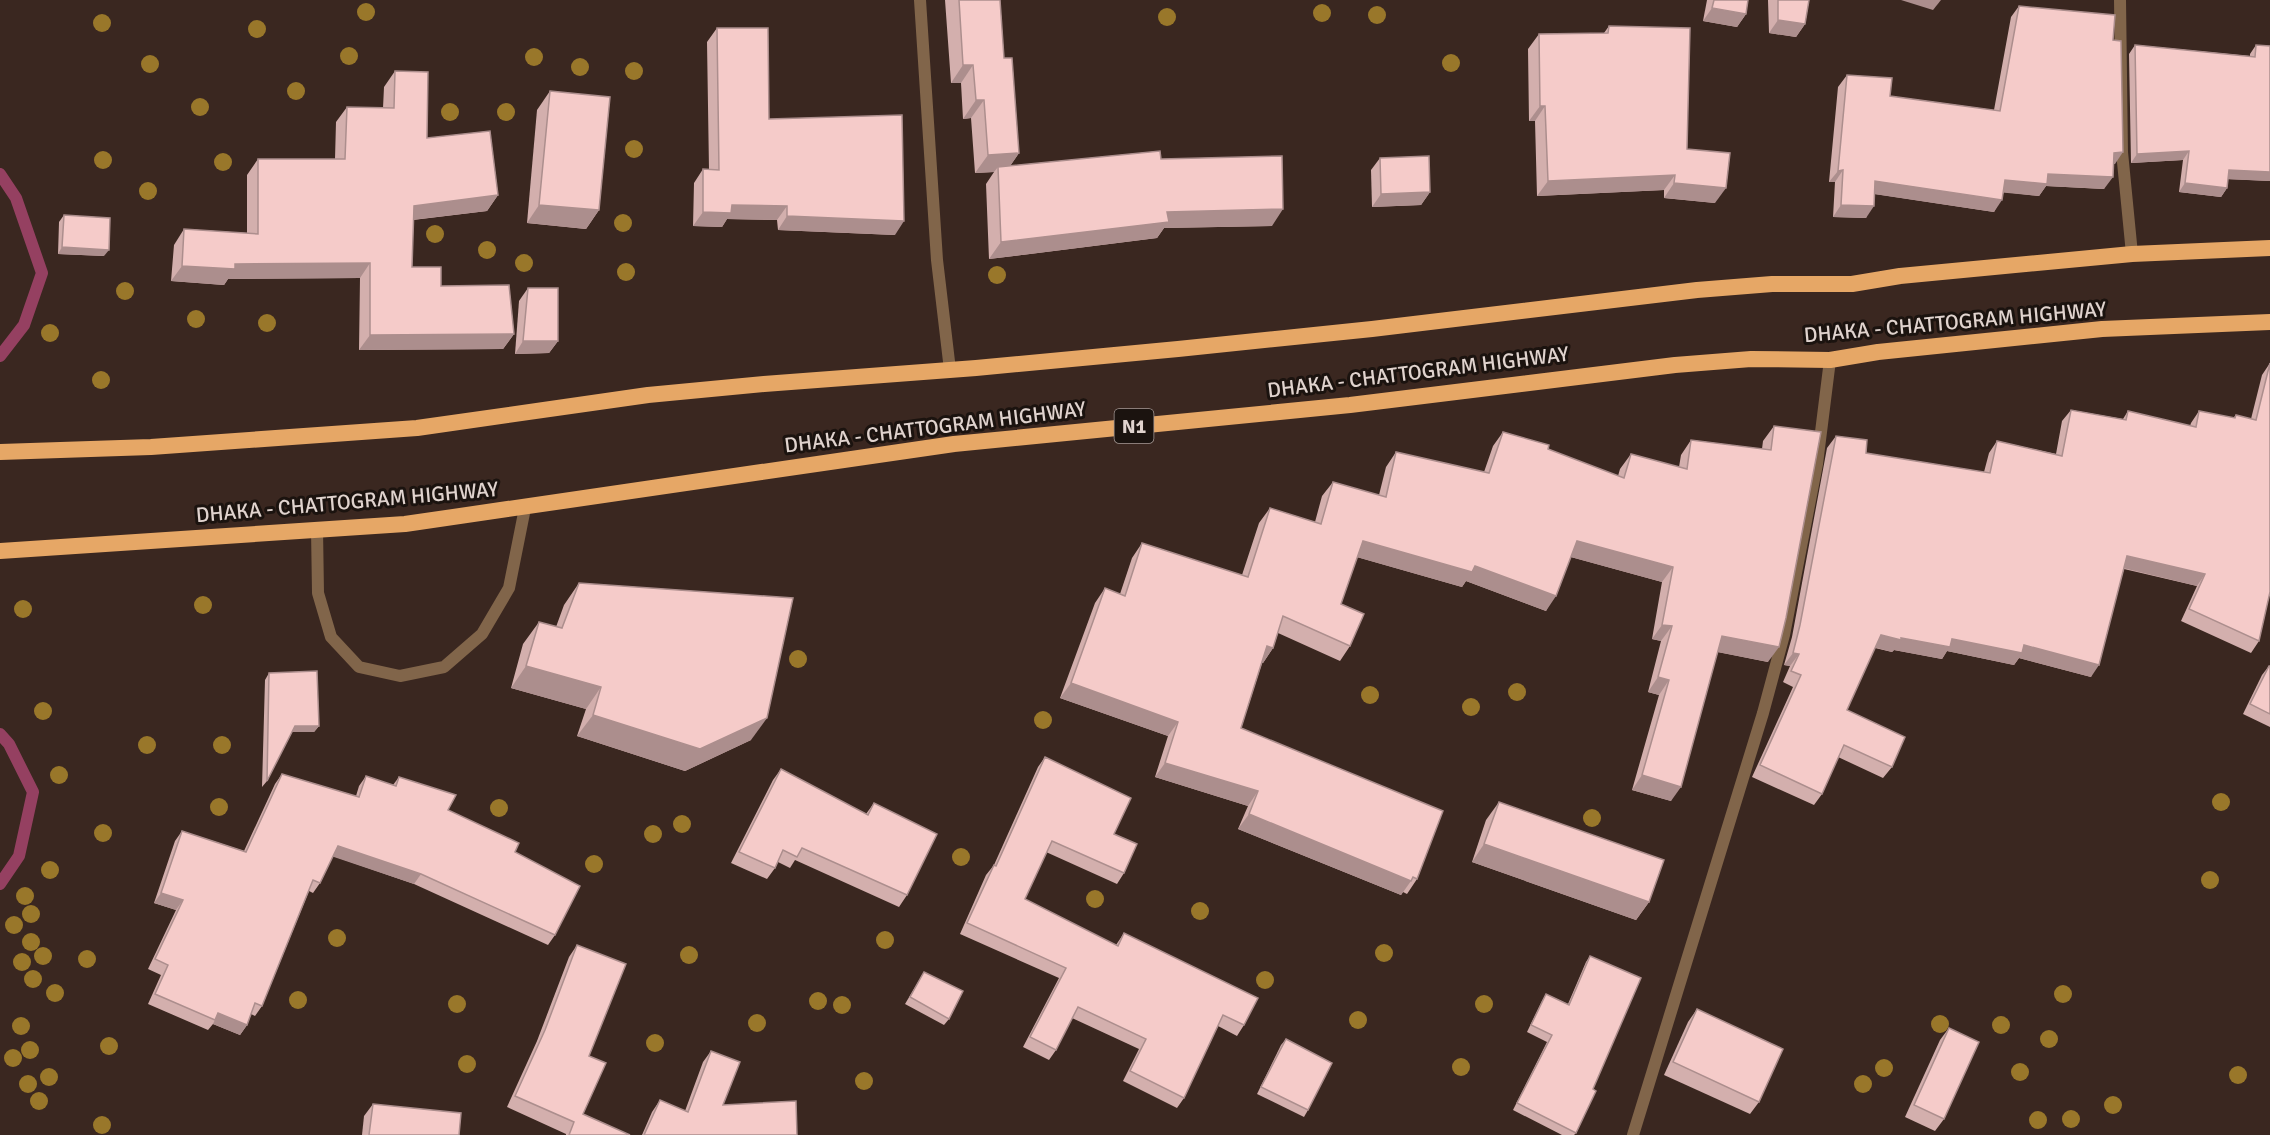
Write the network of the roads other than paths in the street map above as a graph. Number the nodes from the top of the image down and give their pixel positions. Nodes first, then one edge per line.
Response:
1 (921, 0) edge
2 (2120, 0) edge
3 (2270, 248) edge
4 (2132, 254) junction
5 (2270, 322) edge
6 (1830, 360) junction
7 (950, 370) junction
8 (0, 452) edge
9 (525, 508) junction
10 (317, 529) junction
11 (0, 551) edge
12 (1633, 1135) edge

1 - 7 street
2 - 4 street
3 - 4 highway
4 - 7 highway
5 - 6 highway, DHAKA - CHATTOGRAM HIGHWAY / N1
6 - 9 highway, DHAKA - CHATTOGRAM HIGHWAY / N1
6 - 12 street
7 - 8 highway
9 - 10 highway, DHAKA - CHATTOGRAM HIGHWAY / N1
9 - 10 street
10 - 11 highway, DHAKA - CHATTOGRAM HIGHWAY / N1

